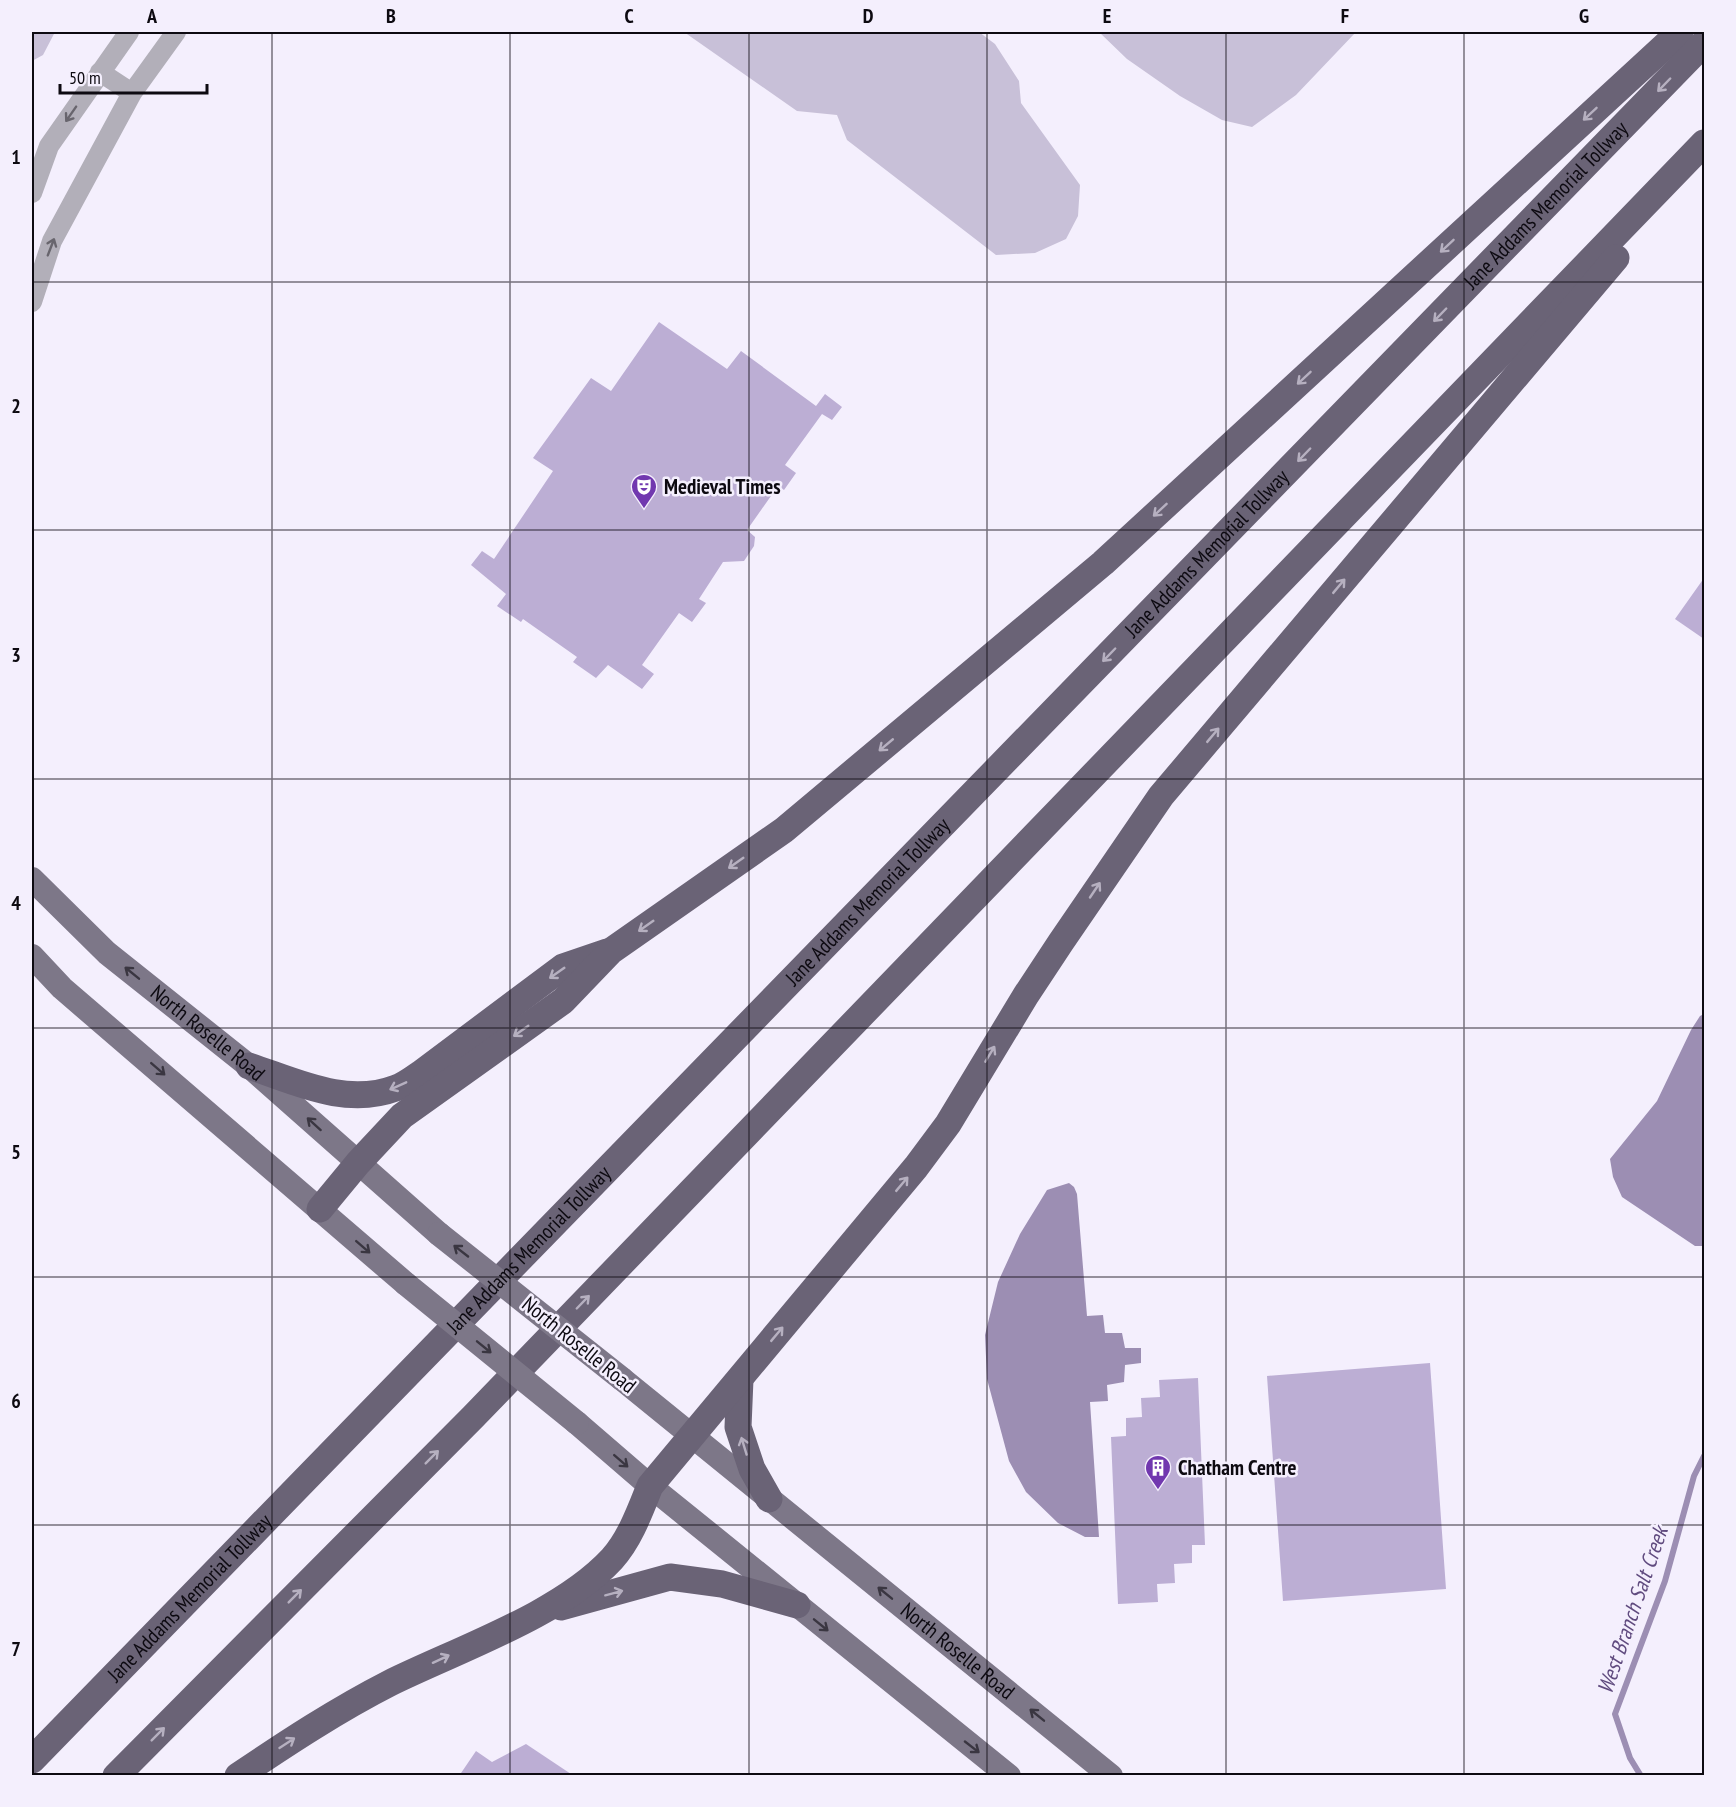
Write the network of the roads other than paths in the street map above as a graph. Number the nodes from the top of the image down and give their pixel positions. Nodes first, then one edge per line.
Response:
1 (129, 32) edge
2 (176, 32) edge
3 (1680, 32) edge
4 (1704, 43) edge
5 (100, 72) junction
6 (132, 93) junction
7 (1704, 143) edge
8 (1704, 154) edge
9 (32, 193) edge
10 (32, 302) edge
11 (32, 879) edge
12 (611, 951) junction
13 (32, 956) edge
14 (249, 1066) junction
15 (358, 1163) junction
16 (320, 1209) junction
17 (740, 1379) junction
18 (692, 1437) junction
19 (650, 1486) junction
20 (769, 1499) junction
21 (797, 1605) junction
22 (537, 1614) junction
23 (32, 1760) edge
24 (116, 1776) edge
25 (238, 1776) edge
26 (1009, 1776) edge
27 (1111, 1776) edge

1 - 5 street
2 - 6 street
3 -> 12 highway
4 -> 23 highway, Jane Addams Memorial Tollway
5 - 6 street
5 -> 9 street
10 -> 6 street
24 -> 7 highway
17 -> 8 highway
14 -> 11 main road, North Roselle Road
12 -> 14 highway
12 -> 15 highway
13 -> 16 main road
15 -> 14 main road, North Roselle Road
15 - 16 highway
18 -> 15 main road, North Roselle Road, bridge
16 -> 19 main road, bridge
17 - 18 highway
20 -> 17 highway
18 - 19 highway
18 - 20 main road, North Roselle Road
19 - 21 main road
19 - 22 highway
27 -> 20 main road, North Roselle Road
22 -> 21 highway
21 -> 26 main road
25 -> 22 highway

